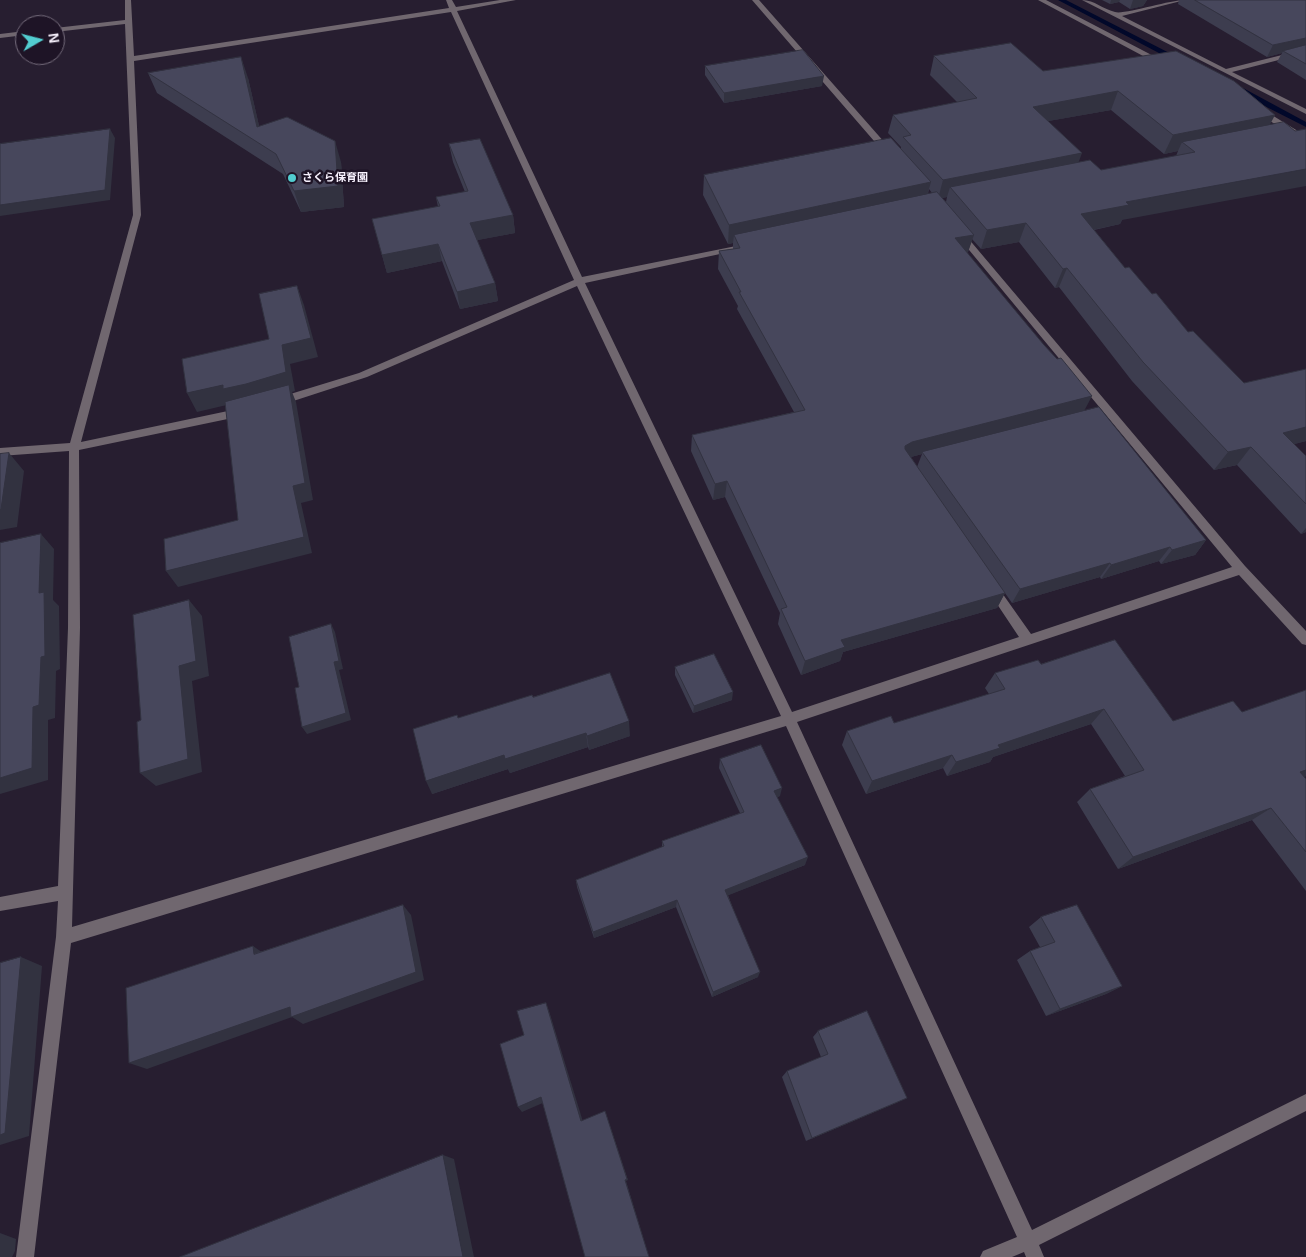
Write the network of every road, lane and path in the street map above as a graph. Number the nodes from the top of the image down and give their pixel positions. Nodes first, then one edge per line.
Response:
1 (128, 0) edge
2 (449, 0) edge
3 (513, 0) edge
4 (755, 0) edge
5 (1041, 0) edge
6 (1085, 0) edge
7 (1182, 0) edge
8 (453, 9) junction
9 (1116, 15) junction
10 (128, 22) junction
11 (65, 29) edge
12 (15, 34) edge
13 (0, 36) edge
14 (1306, 51) edge
15 (132, 59) junction
16 (1173, 68) edge
17 (1226, 71) junction
18 (1253, 108) edge
19 (1306, 112) edge
20 (1306, 130) edge
21 (1296, 132) junction
22 (1276, 136) edge
23 (1306, 140) edge
24 (896, 160) edge
25 (953, 226) edge
26 (762, 242) edge
27 (579, 281) junction
28 (74, 447) junction
29 (0, 452) edge
30 (1241, 569) junction
31 (984, 576) edge
32 (1028, 640) junction
33 (1306, 640) edge
34 (789, 719) junction
35 (65, 892) junction
36 (0, 904) edge
37 (64, 937) junction
38 (1306, 1102) edge
39 (1031, 1249) edge
40 (25, 1257) edge
41 (989, 1257) edge

1 - 10 street
2 - 8 street
3 - 8 street
4 - 24 street
5 - 16 street
6 - 9 street
7 - 9 street
8 - 15 street
8 - 27 street
9 - 17 street
10 - 11 street
10 - 15 street
12 - 13 street
14 - 17 street
15 - 28 street
17 - 19 street
18 - 21 street
20 - 21 street
21 - 22 street
21 - 23 street
25 - 30 street
26 - 27 street
27 - 28 street
27 - 34 street
28 - 29 street
28 - 35 street
30 - 32 street
30 - 33 street
31 - 32 street
32 - 34 street
34 - 37 street
34 - 39 street
35 - 36 street
35 - 37 street
37 - 40 street
38 - 39 street
39 - 41 street

